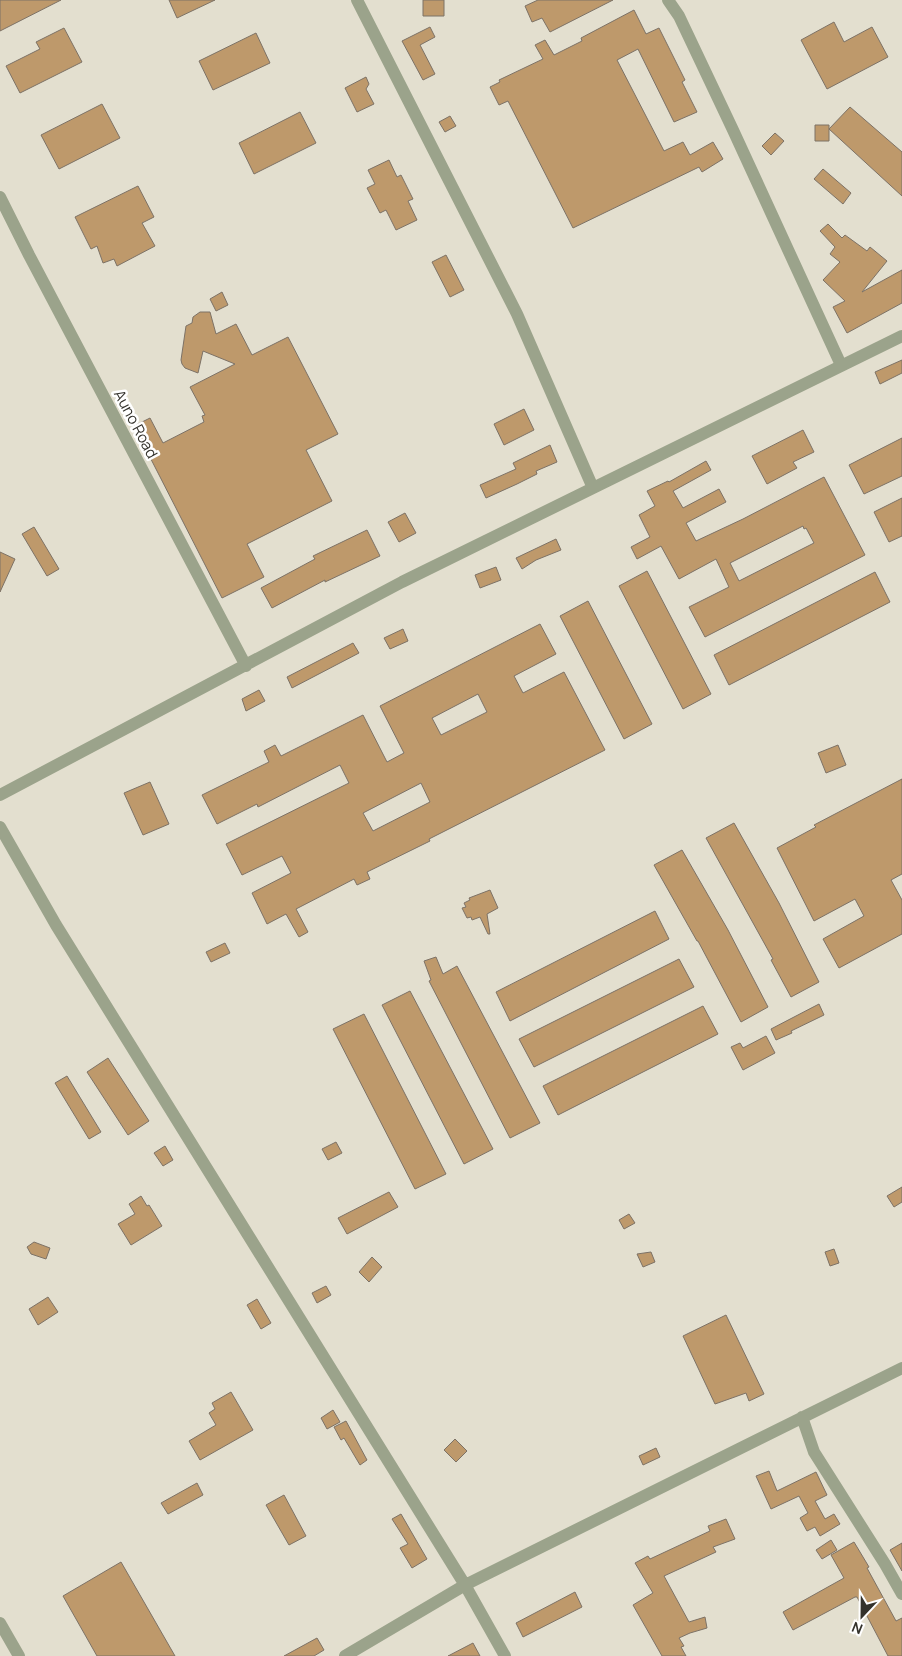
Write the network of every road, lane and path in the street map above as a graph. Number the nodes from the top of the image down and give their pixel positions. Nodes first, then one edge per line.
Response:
1 (357, 0) edge
2 (668, 0) edge
3 (0, 197) edge
4 (902, 336) edge
5 (841, 365) junction
6 (593, 488) junction
7 (246, 666) junction
8 (0, 795) edge
9 (0, 827) edge
10 (902, 1368) edge
11 (802, 1417) junction
12 (465, 1585) junction
13 (902, 1594) edge
14 (0, 1623) edge
15 (19, 1656) edge
16 (345, 1656) edge
17 (505, 1656) edge

1 - 6 street
2 - 5 street
3 - 7 street, Auno Road
4 - 5 street
5 - 6 street
6 - 7 street
7 - 8 street
9 - 12 street
10 - 11 street
11 - 12 street
11 - 13 street
12 - 16 street
12 - 17 street
14 - 15 street

